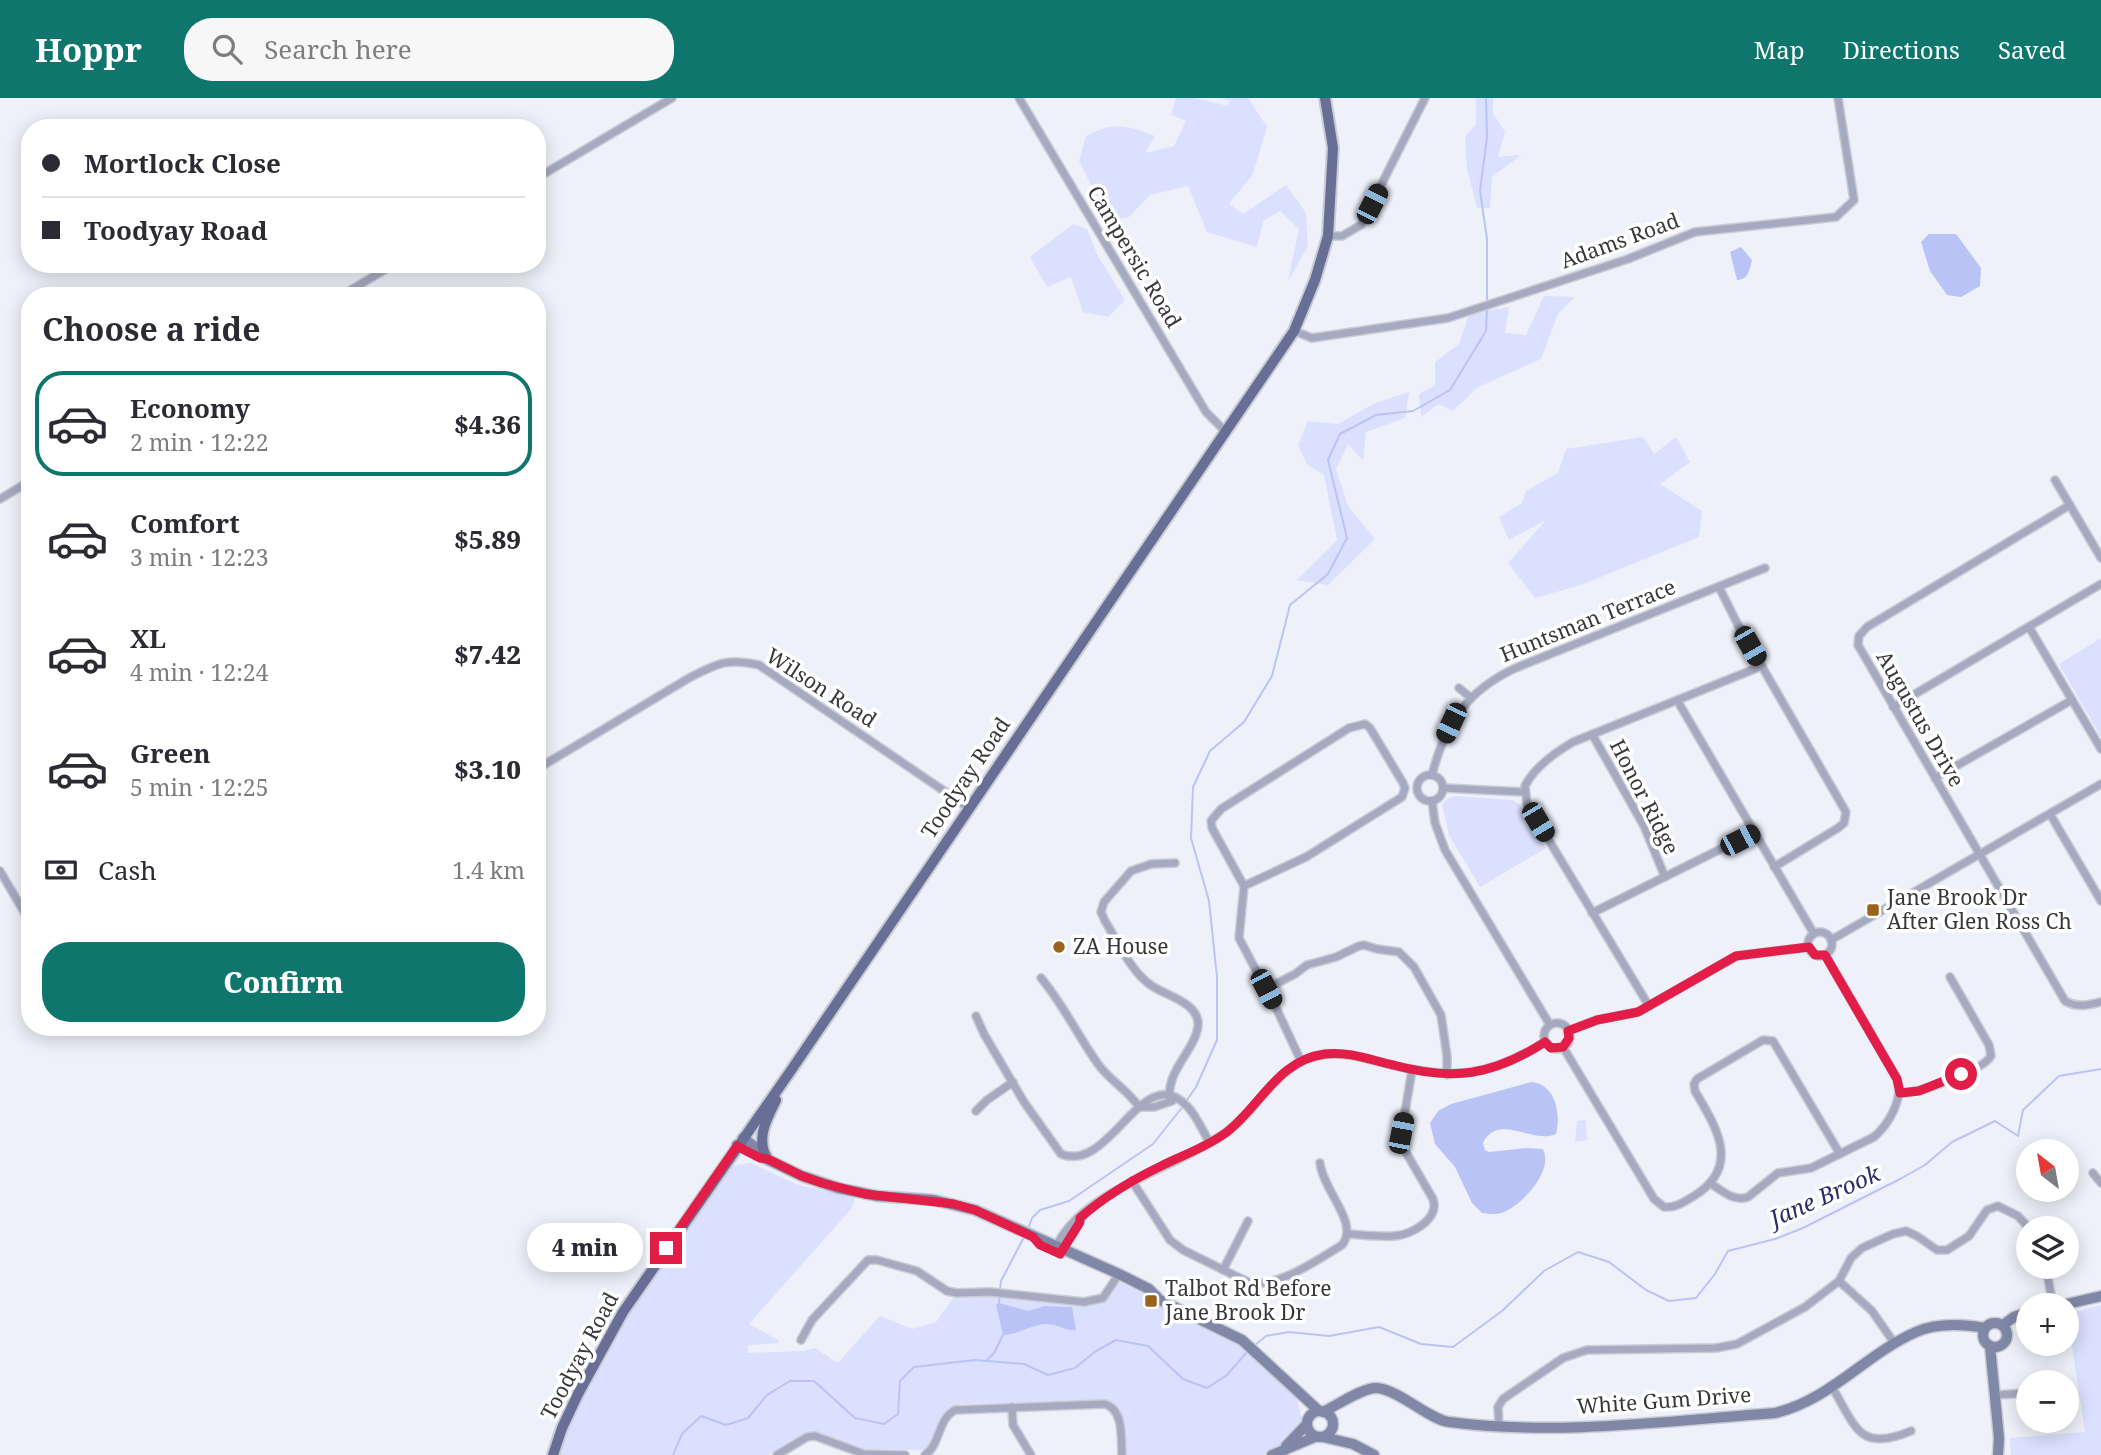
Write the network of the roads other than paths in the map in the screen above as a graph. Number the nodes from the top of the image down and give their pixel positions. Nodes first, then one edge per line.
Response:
1 (672, 98) edge
2 (1019, 98) edge
3 (1325, 98) edge
4 (1425, 98) edge
5 (1838, 98) edge
6 (546, 173) edge
7 (1328, 236) junction
8 (379, 273) edge
9 (356, 287) edge
10 (1294, 331) junction
11 (1224, 430) junction
12 (2055, 480) dead end
13 (21, 486) edge
14 (0, 499) edge
15 (2070, 506) junction
16 (2101, 558) edge
17 (1765, 568) dead end
18 (2101, 584) edge
19 (1719, 587) junction
20 (2029, 627) junction
21 (1762, 666) junction
22 (1459, 688) dead end
23 (1471, 698) junction
24 (1677, 700) junction
25 (2072, 700) junction
26 (1893, 707) junction
27 (1592, 734) junction
28 (2101, 749) edge
29 (546, 764) edge
30 (1433, 775) junction
31 (1935, 778) junction
32 (2101, 785) edge
33 (1443, 788) junction
34 (1524, 792) junction
35 (1432, 802) junction
36 (969, 808) junction
37 (2050, 814) junction
38 (1753, 833) junction
39 (1979, 855) junction
40 (1175, 863) dead end
41 (1773, 867) junction
42 (0, 871) edge
43 (1665, 877) junction
44 (1244, 886) junction
45 (2101, 901) edge
46 (21, 907) edge
47 (1592, 913) junction
48 (1814, 934) junction
49 (1831, 940) junction
50 (1809, 947) junction
51 (1825, 955) junction
52 (1950, 977) dead end
53 (1041, 978) dead end
54 (1266, 989) junction
55 (2101, 1002) edge
56 (1649, 1006) junction
57 (976, 1016) dead end
58 (1550, 1025) junction
59 (1568, 1031) junction
60 (1545, 1042) junction
61 (1563, 1047) junction
62 (1301, 1061) junction
63 (792, 1069) junction
64 (1412, 1070) junction
65 (1447, 1075) junction
66 (1013, 1082) junction
67 (1900, 1093) junction
68 (1169, 1098) junction
69 (1139, 1107) junction
70 (976, 1111) dead end
71 (740, 1142) junction
72 (1210, 1143) junction
73 (1840, 1154) junction
74 (766, 1156) junction
75 (1320, 1163) dead end
76 (2093, 1174) dead end
77 (1132, 1181) junction
78 (1710, 1183) junction
79 (2101, 1183) edge
80 (2018, 1216) edge
81 (1248, 1221) dead end
82 (1349, 1234) junction
83 (1058, 1250) junction
84 (1223, 1270) junction
85 (1117, 1277) junction
86 (1839, 1281) junction
87 (2101, 1296) edge
88 (2079, 1301) edge
89 (2016, 1320) edge
90 (2005, 1329) junction
91 (1984, 1332) junction
92 (801, 1340) dead end
93 (1895, 1344) junction
94 (1993, 1347) junction
95 (1294, 1386) junction
96 (1832, 1387) junction
97 (2016, 1394) edge
98 (1995, 1395) junction
99 (1349, 1400) junction
100 (1012, 1408) junction
101 (1321, 1412) junction
102 (1307, 1422) junction
103 (1332, 1425) junction
104 (1499, 1426) junction
105 (1997, 1431) junction
106 (1911, 1432) dead end
107 (1319, 1437) junction
108 (1353, 1444) junction
109 (1283, 1448) junction
110 (864, 1454) edge
111 (929, 1454) edge
112 (553, 1455) edge
113 (777, 1455) edge
114 (905, 1455) edge
115 (1031, 1455) edge
116 (1122, 1455) edge
117 (1272, 1455) edge
118 (1374, 1455) edge
119 (1992, 1455) edge
120 (1998, 1455) edge

1 - 6 street
2 - 11 street, Campersic Road
3 - 7 main road, Toodyay Road
4 - 7 street
5 - 10 street, Adams Road
7 - 10 main road, Toodyay Road
8 - 9 street
10 - 11 main road, Toodyay Road
11 - 36 main road, Toodyay Road
12 - 15 street
13 - 14 street
15 - 16 street
15 - 26 street, Augustus Drive
17 - 19 street, Huntsman Terrace
18 - 20 street
19 - 21 street
19 - 23 street, Huntsman Terrace
20 - 25 street
20 - 26 street
21 - 24 street
21 - 41 street
22 - 23 street
23 - 30 street, Huntsman Terrace
24 - 27 street
24 - 38 street
25 - 28 street
25 - 31 street
26 - 31 street, Augustus Drive
27 - 34 street
27 - 43 street, Honor Ridge
29 - 36 street, Wilson Road
30 - 33 street
30 - 35 street
31 - 39 street, Augustus Drive
32 - 37 street
33 - 34 street
33 - 35 street
34 - 47 street
35 - 58 street
36 - 63 main road, Toodyay Road
37 - 39 street
37 - 45 street
38 - 41 street
38 - 43 street
39 - 49 street
39 - 55 street, Augustus Drive
40 - 68 street
41 - 48 street
42 - 46 street
43 - 47 street
44 - 44 street
44 - 54 street
47 - 56 street
48 - 49 street
48 - 50 street
49 - 51 street
50 - 51 street
50 - 56 street
51 - 67 street
52 - 67 street
53 - 69 street
54 - 62 street
54 - 65 street
56 - 59 street
57 - 66 street
58 - 59 street
58 - 60 street
59 - 61 street
60 - 61 street
60 - 65 street
61 - 78 street
62 - 64 street
62 - 72 street
63 - 71 main road, Toodyay Road
63 - 74 main road
64 - 65 street
64 - 82 street
66 - 69 street
66 - 70 street
67 - 73 street
68 - 69 street
68 - 72 street
71 - 74 street
71 - 112 main road, Toodyay Road
72 - 77 street
73 - 78 street
73 - 78 street
74 - 83 street
75 - 82 street
76 - 79 street
77 - 83 street
77 - 84 street
80 - 86 street
81 - 84 street
82 - 84 street
83 - 85 street
85 - 92 street
85 - 95 street
86 - 93 street
86 - 104 street
87 - 88 street
89 - 90 street
90 - 91 street, White Gum Drive
90 - 94 street
91 - 93 street, White Gum Drive
91 - 94 street
93 - 96 street, White Gum Drive
94 - 98 street
95 - 101 street
95 - 102 street
96 - 104 street, White Gum Drive
96 - 106 street
97 - 98 street
98 - 105 street
99 - 101 street, White Gum Drive
99 - 103 street
99 - 104 street, White Gum Drive
100 - 111 street
100 - 115 street
100 - 116 street
101 - 102 street
101 - 103 street
102 - 107 street
102 - 109 street
103 - 107 street
103 - 108 street
105 - 119 street
105 - 120 street
107 - 108 street
107 - 109 street
108 - 118 street
109 - 117 street
110 - 113 street
110 - 114 street

